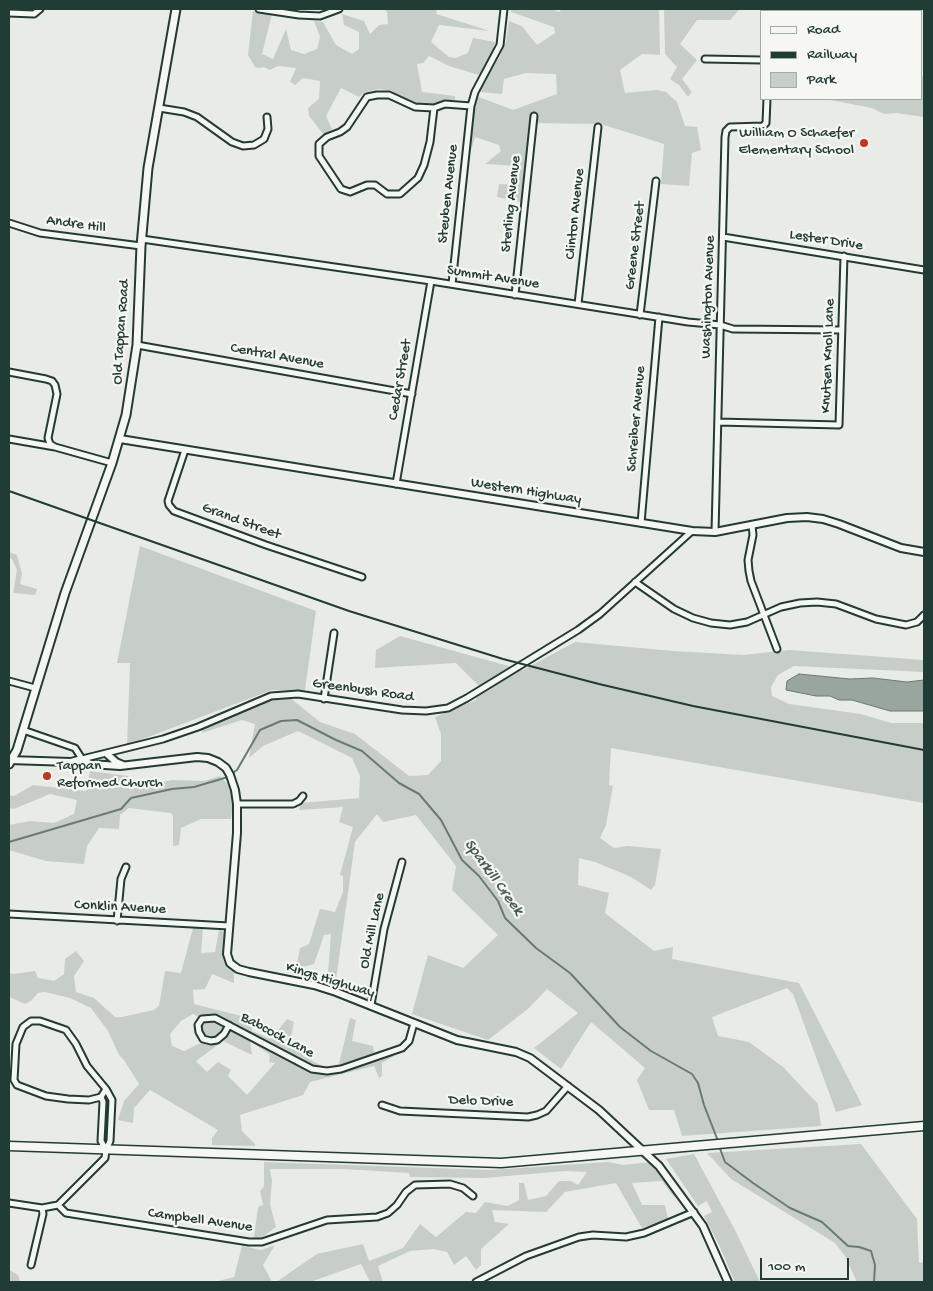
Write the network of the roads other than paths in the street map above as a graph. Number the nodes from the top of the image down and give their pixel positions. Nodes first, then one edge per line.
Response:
1 (40, 9) edge
2 (176, 9) edge
3 (259, 9) edge
4 (339, 9) edge
5 (504, 9) edge
6 (9, 13) edge
7 (705, 59) dead end
8 (760, 60) edge
9 (767, 100) edge
10 (471, 106) junction
11 (159, 108) junction
12 (434, 108) junction
13 (534, 116) dead end
14 (267, 117) dead end
15 (598, 127) dead end
16 (656, 181) dead end
17 (9, 223) edge
18 (723, 237) junction
19 (141, 243) junction
20 (844, 256) junction
21 (924, 270) edge
22 (431, 281) junction
23 (452, 284) junction
24 (515, 295) junction
25 (578, 304) junction
26 (640, 314) junction
27 (659, 317) junction
28 (720, 325) junction
29 (842, 330) junction
30 (137, 345) junction
31 (9, 372) edge
32 (412, 394) junction
33 (718, 422) junction
34 (9, 439) edge
35 (120, 439) junction
36 (55, 447) junction
37 (185, 450) junction
38 (112, 463) junction
39 (396, 484) junction
40 (641, 523) junction
41 (752, 525) junction
42 (692, 531) junction
43 (715, 532) junction
44 (924, 552) edge
45 (362, 576) dead end
46 (635, 582) junction
47 (764, 614) junction
48 (924, 615) edge
49 (334, 633) dead end
50 (777, 649) dead end
51 (9, 681) edge
52 (35, 688) junction
53 (324, 698) junction
54 (23, 730) junction
55 (108, 754) junction
56 (82, 759) junction
57 (10, 761) edge
58 (126, 766) junction
59 (303, 796) dead end
60 (237, 804) junction
61 (402, 862) dead end
62 (126, 867) dead end
63 (9, 914) edge
64 (117, 921) junction
65 (229, 926) junction
66 (371, 1005) junction
67 (414, 1023) junction
68 (229, 1025) junction
69 (568, 1086) junction
70 (106, 1088) junction
71 (101, 1097) junction
72 (382, 1105) dead end
73 (924, 1126) edge
74 (9, 1146) edge
75 (106, 1150) junction
76 (645, 1151) junction
77 (473, 1196) dead end
78 (9, 1203) edge
79 (58, 1205) junction
80 (42, 1208) junction
81 (694, 1212) junction
82 (31, 1265) dead end
83 (476, 1282) edge
84 (728, 1282) edge

1 - 6 street
2 - 11 main road, Old Tappan Road
3 - 4 street
5 - 10 street, Steuben Avenue
7 - 8 street
9 - 18 street, Washington Avenue
10 - 12 street
10 - 23 street, Steuben Avenue
11 - 14 street
11 - 19 main road, Old Tappan Road
12 - 12 street
13 - 24 street, Sterling Avenue
15 - 25 street, Clinton Avenue
16 - 26 street, Greene Street
17 - 19 street, Andre Hill
18 - 20 street, Lester Drive
18 - 28 street, Washington Avenue
19 - 22 street, Summit Avenue
19 - 30 main road, Old Tappan Road
20 - 21 street, Lester Drive
20 - 29 street, Knutsen Knoll Lane
22 - 23 street, Summit Avenue
22 - 32 street, Cedar Street
23 - 24 street, Summit Avenue
24 - 25 street, Summit Avenue
25 - 26 street, Summit Avenue
26 - 27 street, Summit Avenue
27 - 28 street, Summit Avenue
27 - 40 street, Schreiber Avenue
28 - 29 street, Summit Avenue
28 - 33 street, Washington Avenue
29 - 33 street, Knutsen Knoll Lane
30 - 32 street, Central Avenue
30 - 35 main road, Old Tappan Road
31 - 36 street
32 - 39 street, Cedar Street
33 - 43 street, Washington Avenue
34 - 36 street
35 - 37 street, Western Highway
35 - 38 main road, Old Tappan Road
36 - 38 street
37 - 39 street, Western Highway
37 - 45 street, Grand Street
38 - 52 main road, Old Tappan Road
39 - 40 street, Western Highway
40 - 42 street, Western Highway
41 - 43 street, Western Highway
41 - 44 street, Western Highway
41 - 47 street
42 - 43 street, Western Highway
42 - 46 street, Greenbush Road
46 - 47 street
46 - 53 street, Greenbush Road
47 - 48 street
47 - 50 street
49 - 53 street
51 - 52 street
52 - 54 main road, Old Tappan Road
53 - 55 street, Greenbush Road
54 - 56 street
54 - 57 main road, Old Tappan Road
55 - 56 street, Greenbush Road
55 - 58 street
56 - 57 street, Kings Highway
56 - 58 street, Kings Highway
58 - 60 street, Kings Highway
59 - 60 street
60 - 65 street, Kings Highway
61 - 66 street, Old Mill Lane
62 - 64 street
63 - 64 street, Conklin Avenue
64 - 65 street, Conklin Avenue
65 - 66 street, Kings Highway
66 - 67 street, Kings Highway
67 - 68 street, Babcock Lane
67 - 69 street, Kings Highway
68 - 68 street, Babcock Lane
69 - 72 street, Delo Drive
69 - 76 street, Kings Highway
70 - 71 street
70 - 71 street
70 - 75 street
71 - 75 street
73 - 76 main road
74 - 75 main road
75 - 76 main road
75 - 79 street
76 - 81 street, Kings Highway
77 - 79 street, Campbell Avenue
78 - 80 street
79 - 80 street
80 - 82 street
81 - 83 street
81 - 84 street, Kings Highway

